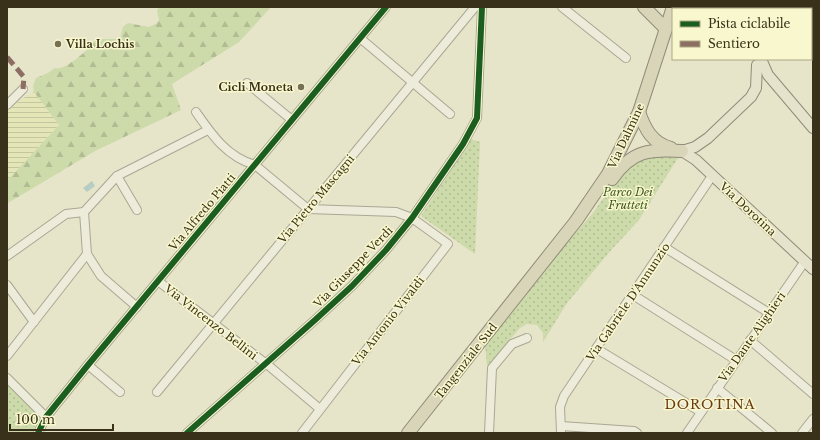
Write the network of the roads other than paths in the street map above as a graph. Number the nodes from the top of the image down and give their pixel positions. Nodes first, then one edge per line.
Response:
1 (386, 7) edge
2 (475, 7) edge
3 (482, 7) edge
4 (562, 7) edge
5 (644, 7) edge
6 (672, 10) edge
7 (666, 29) junction
8 (360, 38) junction
9 (626, 58) dead end
10 (757, 61) edge
11 (247, 82) dead end
12 (412, 82) junction
13 (23, 89) dead end
14 (7, 105) edge
15 (196, 112) dead end
16 (639, 112) junction
17 (450, 114) dead end
18 (292, 120) junction
19 (813, 128) edge
20 (208, 130) junction
21 (682, 151) junction
22 (255, 165) junction
23 (117, 176) junction
24 (712, 176) junction
25 (308, 209) junction
26 (137, 210) dead end
27 (84, 212) junction
28 (412, 218) junction
29 (664, 247) junction
30 (87, 254) junction
31 (7, 256) edge
32 (805, 261) junction
33 (813, 269) edge
34 (158, 281) junction
35 (7, 285) edge
36 (523, 288) junction
37 (633, 295) junction
38 (137, 307) junction
39 (769, 312) junction
40 (34, 322) junction
41 (213, 323) junction
42 (527, 338) dead end
43 (750, 340) junction
44 (597, 349) junction
45 (7, 356) edge
46 (736, 360) junction
47 (266, 363) junction
48 (88, 365) junction
49 (7, 378) edge
50 (717, 388) junction
51 (120, 392) dead end
52 (156, 392) dead end
53 (813, 394) edge
54 (320, 409) junction
55 (701, 412) junction
56 (46, 417) junction
57 (813, 420) edge
58 (561, 429) edge
59 (38, 433) edge
60 (186, 433) edge
61 (302, 433) edge
62 (408, 433) edge
63 (488, 433) edge
64 (637, 433) edge
65 (687, 433) edge
66 (772, 433) edge
67 (802, 433) edge

1 - 8 street, Via Alfredo Piatti
2 - 12 street, Via Pietro Mascagni
3 - 28 street, Via Giuseppe Verdi
4 - 9 street
5 - 7 highway
6 - 7 highway, Via Dalmine
7 - 16 highway, Via Dalmine
8 - 12 street
8 - 18 street, Via Alfredo Piatti
10 - 19 main road
10 - 21 main road
11 - 18 street
12 - 17 street
12 - 25 street, Via Pietro Mascagni
13 - 14 street
15 - 20 street
16 - 21 highway
16 - 36 highway, Via Dalmine
18 - 22 street, Via Alfredo Piatti
20 - 22 street
20 - 23 street
21 - 24 main road, Via Dorotina
21 - 36 highway
22 - 25 street
22 - 34 street, Via Alfredo Piatti
23 - 26 street
23 - 27 street
24 - 29 street, Via Gabriele D'Annunzio
24 - 32 main road, Via Dorotina
25 - 28 street
25 - 41 street, Via Pietro Mascagni
27 - 30 street
27 - 31 street
28 - 47 street, Via Giuseppe Verdi
28 - 54 street, Via Antonio Vivaldi
29 - 37 street, Via Gabriele D'Annunzio
29 - 39 street
30 - 38 street
30 - 40 street
32 - 33 main road, Via Dorotina
32 - 39 street, Via Dante Alighieri
34 - 38 street, Via Alfredo Piatti
34 - 41 street, Via Vincenzo Bellini
35 - 40 street
36 - 62 highway, Tangenziale Sud
37 - 44 street, Via Gabriele D'Annunzio
37 - 46 street
38 - 48 street, Via Alfredo Piatti
39 - 43 street, Via Dante Alighieri
40 - 45 street
41 - 47 street, Via Vincenzo Bellini
41 - 52 street, Via Pietro Mascagni
42 - 63 street
43 - 46 street, Via Dante Alighieri
43 - 53 street
44 - 55 street
44 - 58 street, Via Gabriele D'Annunzio
46 - 50 street, Via Dante Alighieri
47 - 54 street, Via Vincenzo Bellini
47 - 60 street, Via Giuseppe Verdi
48 - 51 street
48 - 56 street, Via Alfredo Piatti
49 - 56 street
50 - 55 street, Via Dante Alighieri
50 - 66 street
54 - 61 street, Via Antonio Vivaldi
55 - 65 street, Via Dante Alighieri
56 - 59 street, Via Alfredo Piatti
57 - 67 street
58 - 64 street

